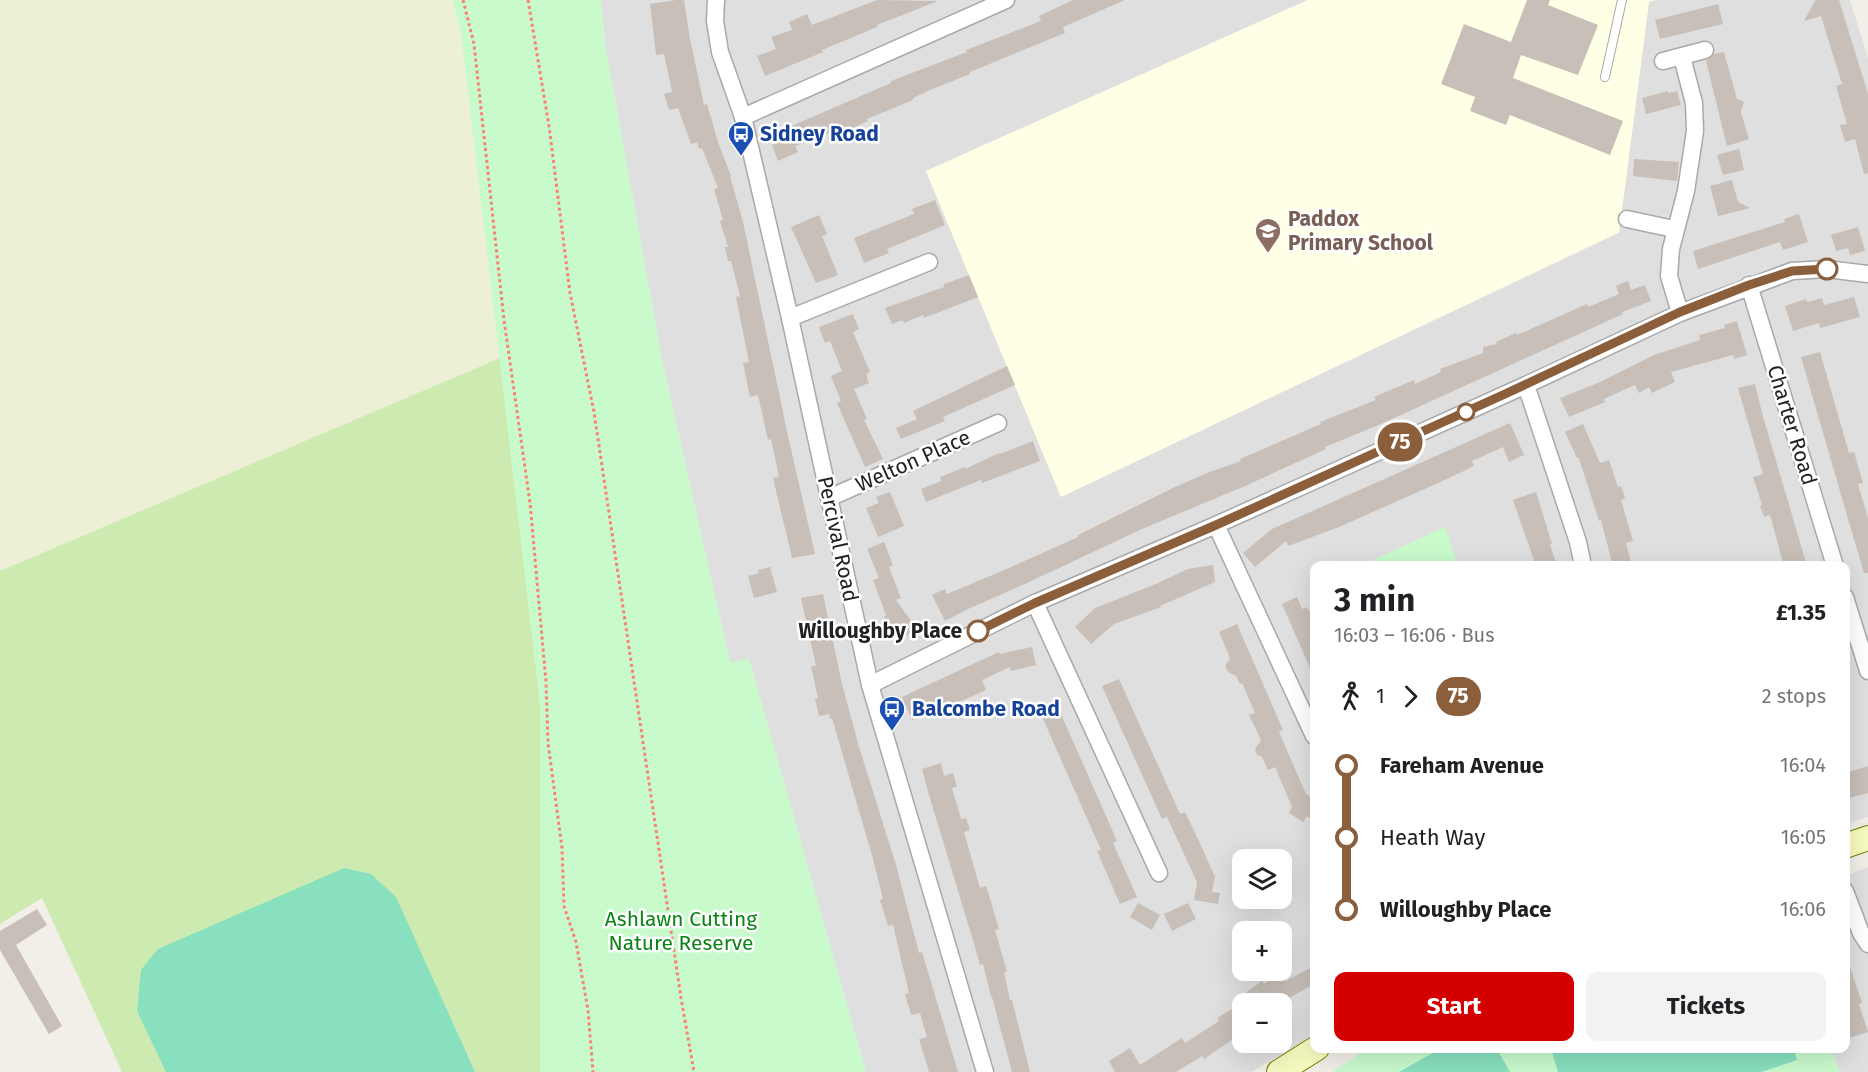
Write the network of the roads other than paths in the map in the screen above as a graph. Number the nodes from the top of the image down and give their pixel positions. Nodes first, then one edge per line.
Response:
1 (716, 0) edge
2 (1006, 0) edge
3 (1622, 0) edge
4 (1705, 50) dead end
5 (1682, 57) junction
6 (1663, 61) dead end
7 (1605, 77) dead end
8 (744, 117) junction
9 (1627, 219) dead end
10 (1674, 229) junction
11 (929, 262) dead end
12 (1868, 274) edge
13 (1749, 285) junction
14 (1680, 312) junction
15 (790, 318) junction
16 (1526, 385) junction
17 (998, 423) dead end
18 (829, 498) junction
19 (1216, 525) junction
20 (1582, 561) edge
21 (1833, 561) edge
22 (1035, 603) junction
23 (1850, 613) edge
24 (1868, 671) edge
25 (870, 685) junction
26 (1310, 727) edge
27 (1868, 838) edge
28 (1850, 844) edge
29 (1159, 873) dead end
30 (1850, 904) edge
31 (1868, 944) edge
32 (1310, 1052) edge
33 (985, 1072) edge
34 (1279, 1072) edge

1 - 8 street, Percival Road
2 - 8 street
3 - 7 lane
4 - 5 street
5 - 6 street
5 - 10 street
8 - 15 street, Percival Road
9 - 10 street
10 - 14 street
11 - 15 street
12 - 13 street
13 - 14 street
13 - 21 street, Charter Road
14 - 16 street
15 - 18 street, Percival Road
16 - 19 street
16 - 20 street
17 - 18 street, Welton Place
18 - 25 street, Percival Road
19 - 22 street
19 - 26 street
22 - 25 street
22 - 29 street
23 - 24 street
25 - 33 street, Percival Road
27 - 28 main road
30 - 31 street
32 - 34 main road

